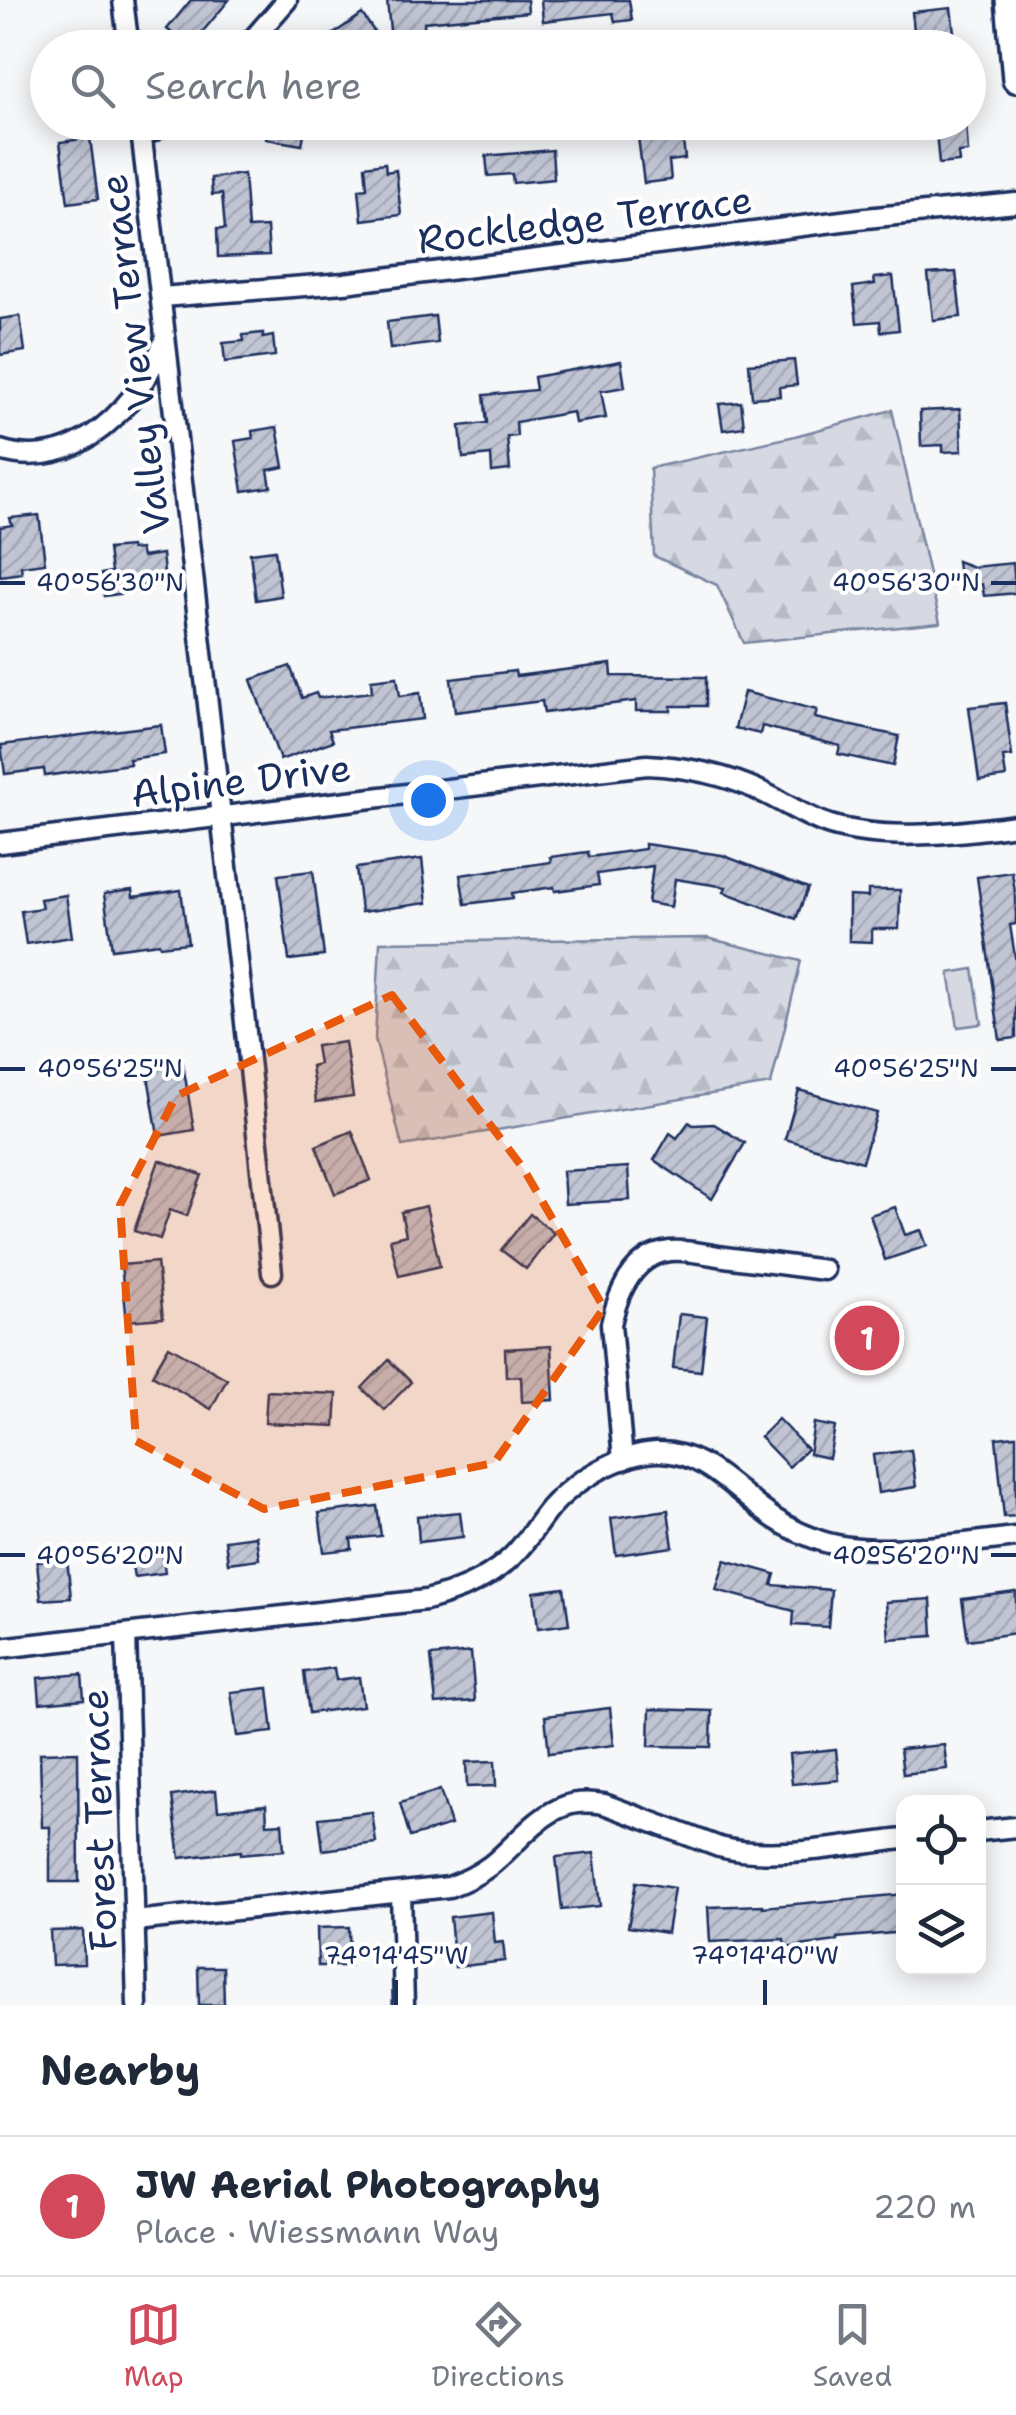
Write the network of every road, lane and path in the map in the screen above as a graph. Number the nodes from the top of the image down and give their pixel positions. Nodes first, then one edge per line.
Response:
1 (123, 0) edge
2 (286, 0) edge
3 (1009, 0) edge
4 (127, 30) edge
5 (260, 30) edge
6 (1016, 79) edge
7 (142, 140) edge
8 (1016, 203) edge
9 (161, 296) junction
10 (166, 336) junction
11 (0, 450) edge
12 (220, 816) junction
13 (1016, 825) edge
14 (0, 843) edge
15 (824, 1270) dead end
16 (272, 1274) dead end
17 (622, 1460) junction
18 (1016, 1537) edge
19 (126, 1634) junction
20 (0, 1648) edge
21 (1016, 1827) edge
22 (986, 1830) edge
23 (896, 1840) edge
24 (402, 1893) junction
25 (136, 1921) junction
26 (136, 2005) edge
27 (404, 2005) edge

1 - 4 street
2 - 5 street
3 - 6 main road
7 - 9 street, Valley View Terrace
8 - 9 street, Rockledge Terrace
9 - 10 street, Valley View Terrace
10 - 11 street
10 - 12 street, Valley View Terrace
12 - 13 street, Alpine Drive
12 - 14 street, Alpine Drive
12 - 16 street, Valley View Terrace
15 - 17 street
17 - 18 street
17 - 19 street
19 - 20 street
19 - 25 street, Forest Terrace
21 - 22 street
23 - 24 street
24 - 25 street
24 - 27 street
25 - 26 street, Forest Terrace

